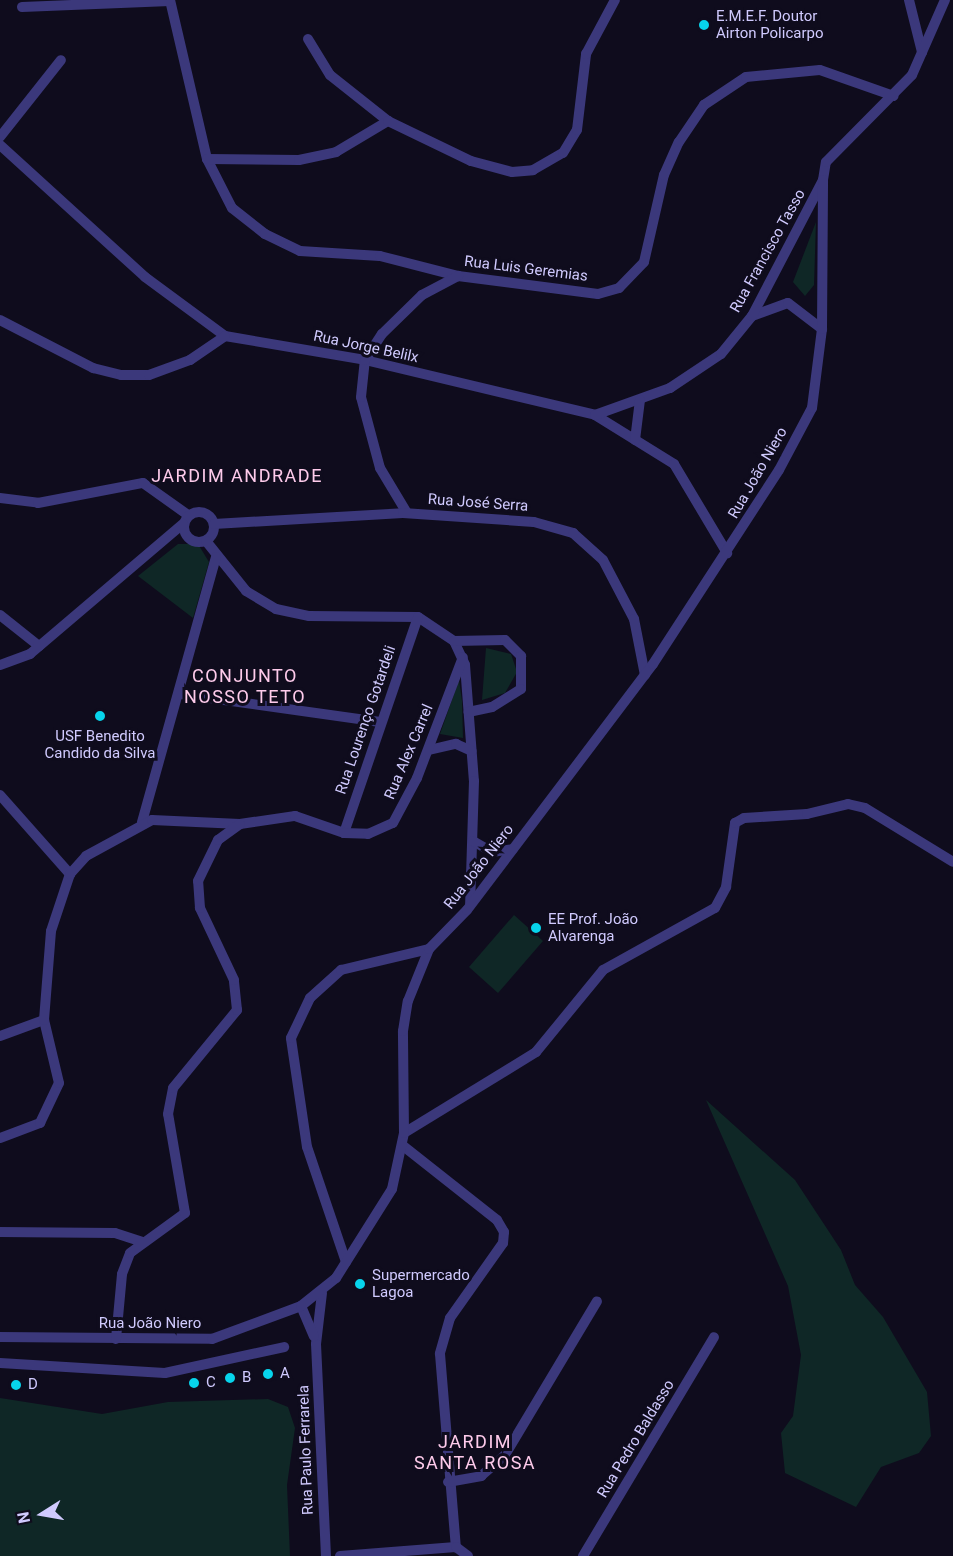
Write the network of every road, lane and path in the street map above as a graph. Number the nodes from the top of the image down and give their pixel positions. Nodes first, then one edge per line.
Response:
1 (615, 0) edge
2 (909, 0) edge
3 (945, 0) edge
4 (170, 1) edge
5 (22, 7) dead end
6 (308, 39) dead end
7 (922, 52) junction
8 (61, 60) dead end
9 (894, 96) junction
10 (388, 121) junction
11 (0, 137) edge
12 (0, 145) edge
13 (207, 159) junction
14 (823, 180) junction
15 (458, 276) junction
16 (752, 316) junction
17 (0, 320) edge
18 (822, 329) junction
19 (225, 336) junction
20 (365, 360) junction
21 (640, 400) junction
22 (594, 415) junction
23 (635, 440) junction
24 (0, 498) edge
25 (407, 513) junction
26 (186, 520) junction
27 (214, 524) junction
28 (206, 541) junction
29 (727, 553) junction
30 (216, 557) junction
31 (0, 615) edge
32 (418, 617) junction
33 (454, 641) junction
34 (39, 646) junction
35 (463, 657) junction
36 (0, 665) edge
37 (645, 675) junction
38 (181, 694) junction
39 (469, 712) junction
40 (380, 722) junction
41 (429, 750) junction
42 (472, 751) junction
43 (0, 795) edge
44 (142, 822) junction
45 (240, 824) junction
46 (344, 833) junction
47 (473, 841) junction
48 (513, 849) junction
49 (953, 862) edge
50 (70, 874) junction
51 (470, 905) junction
52 (429, 949) junction
53 (44, 1020) junction
54 (0, 1036) edge
55 (0, 1138) edge
56 (403, 1139) junction
57 (0, 1232) edge
58 (142, 1242) junction
59 (346, 1262) junction
60 (322, 1293) junction
61 (597, 1301) dead end
62 (301, 1306) junction
63 (0, 1337) edge
64 (714, 1337) dead end
65 (116, 1339) junction
66 (316, 1344) junction
67 (284, 1347) dead end
68 (0, 1363) edge
69 (448, 1482) junction
70 (456, 1547) junction
71 (326, 1556) edge
72 (340, 1556) edge
73 (468, 1556) edge
74 (583, 1556) edge

1 - 10 street
2 - 7 street
3 - 7 street, Rua Francisco Tasso
4 - 5 street
4 - 13 street, Rua Luis Geremias
6 - 10 street
7 - 9 street, Rua Francisco Tasso
8 - 11 street
9 - 14 street, Rua Francisco Tasso
9 - 15 street, Rua Luis Geremias
10 - 13 street
12 - 19 street, Rua Jorge Belilx
13 - 15 street, Rua Luis Geremias
14 - 16 street, Rua Francisco Tasso
14 - 18 street, Rua João Niero
15 - 20 street
16 - 18 street
16 - 21 street, Rua Francisco Tasso
17 - 19 street
18 - 29 street, Rua João Niero
19 - 20 street, Rua Jorge Belilx
20 - 22 street, Rua Jorge Belilx
20 - 25 street
21 - 22 street, Rua Francisco Tasso
21 - 23 street
22 - 23 street, Rua Jorge Belilx
23 - 29 street, Rua Jorge Belilx
24 - 26 street
25 - 27 street, Rua José Serra
25 - 37 street, Rua José Serra
26 - 27 street
26 - 28 street
26 - 34 street
27 - 28 street
28 - 30 street
29 - 37 street, Rua João Niero
30 - 32 street
30 - 38 street
31 - 34 street
32 - 33 street
32 - 40 street, Rua Lourenço Gotardeli
33 - 35 street
33 - 39 street
34 - 36 street
35 - 39 street
35 - 41 street, Rua Alex Carrel
37 - 48 street, Rua João Niero
38 - 40 street
38 - 44 street
39 - 42 street
40 - 46 street, Rua Lourenço Gotardeli
41 - 42 street
41 - 46 street, Rua Alex Carrel
42 - 47 street
43 - 50 street
44 - 45 street, Rua Alex Carrel
44 - 50 street
45 - 46 street, Rua Alex Carrel
45 - 58 street
47 - 48 street
47 - 51 street
48 - 51 street, Rua João Niero
49 - 56 street
50 - 53 street
51 - 52 street, Rua João Niero
52 - 56 street, Rua João Niero
52 - 59 street
53 - 54 street
53 - 55 street
56 - 59 street, Rua João Niero
56 - 69 street
57 - 58 street
58 - 65 street
59 - 60 street, Rua João Niero
60 - 62 street, Rua João Niero
60 - 66 street, Rua Paulo Ferrarela
61 - 69 street
62 - 65 street, Rua João Niero
62 - 66 street, Rua Paulo Ferrarela
63 - 65 street, Rua João Niero
64 - 74 street, Rua Pedro Baldasso
66 - 71 street, Rua Paulo Ferrarela
67 - 68 street
69 - 70 street
70 - 72 street
70 - 73 street

